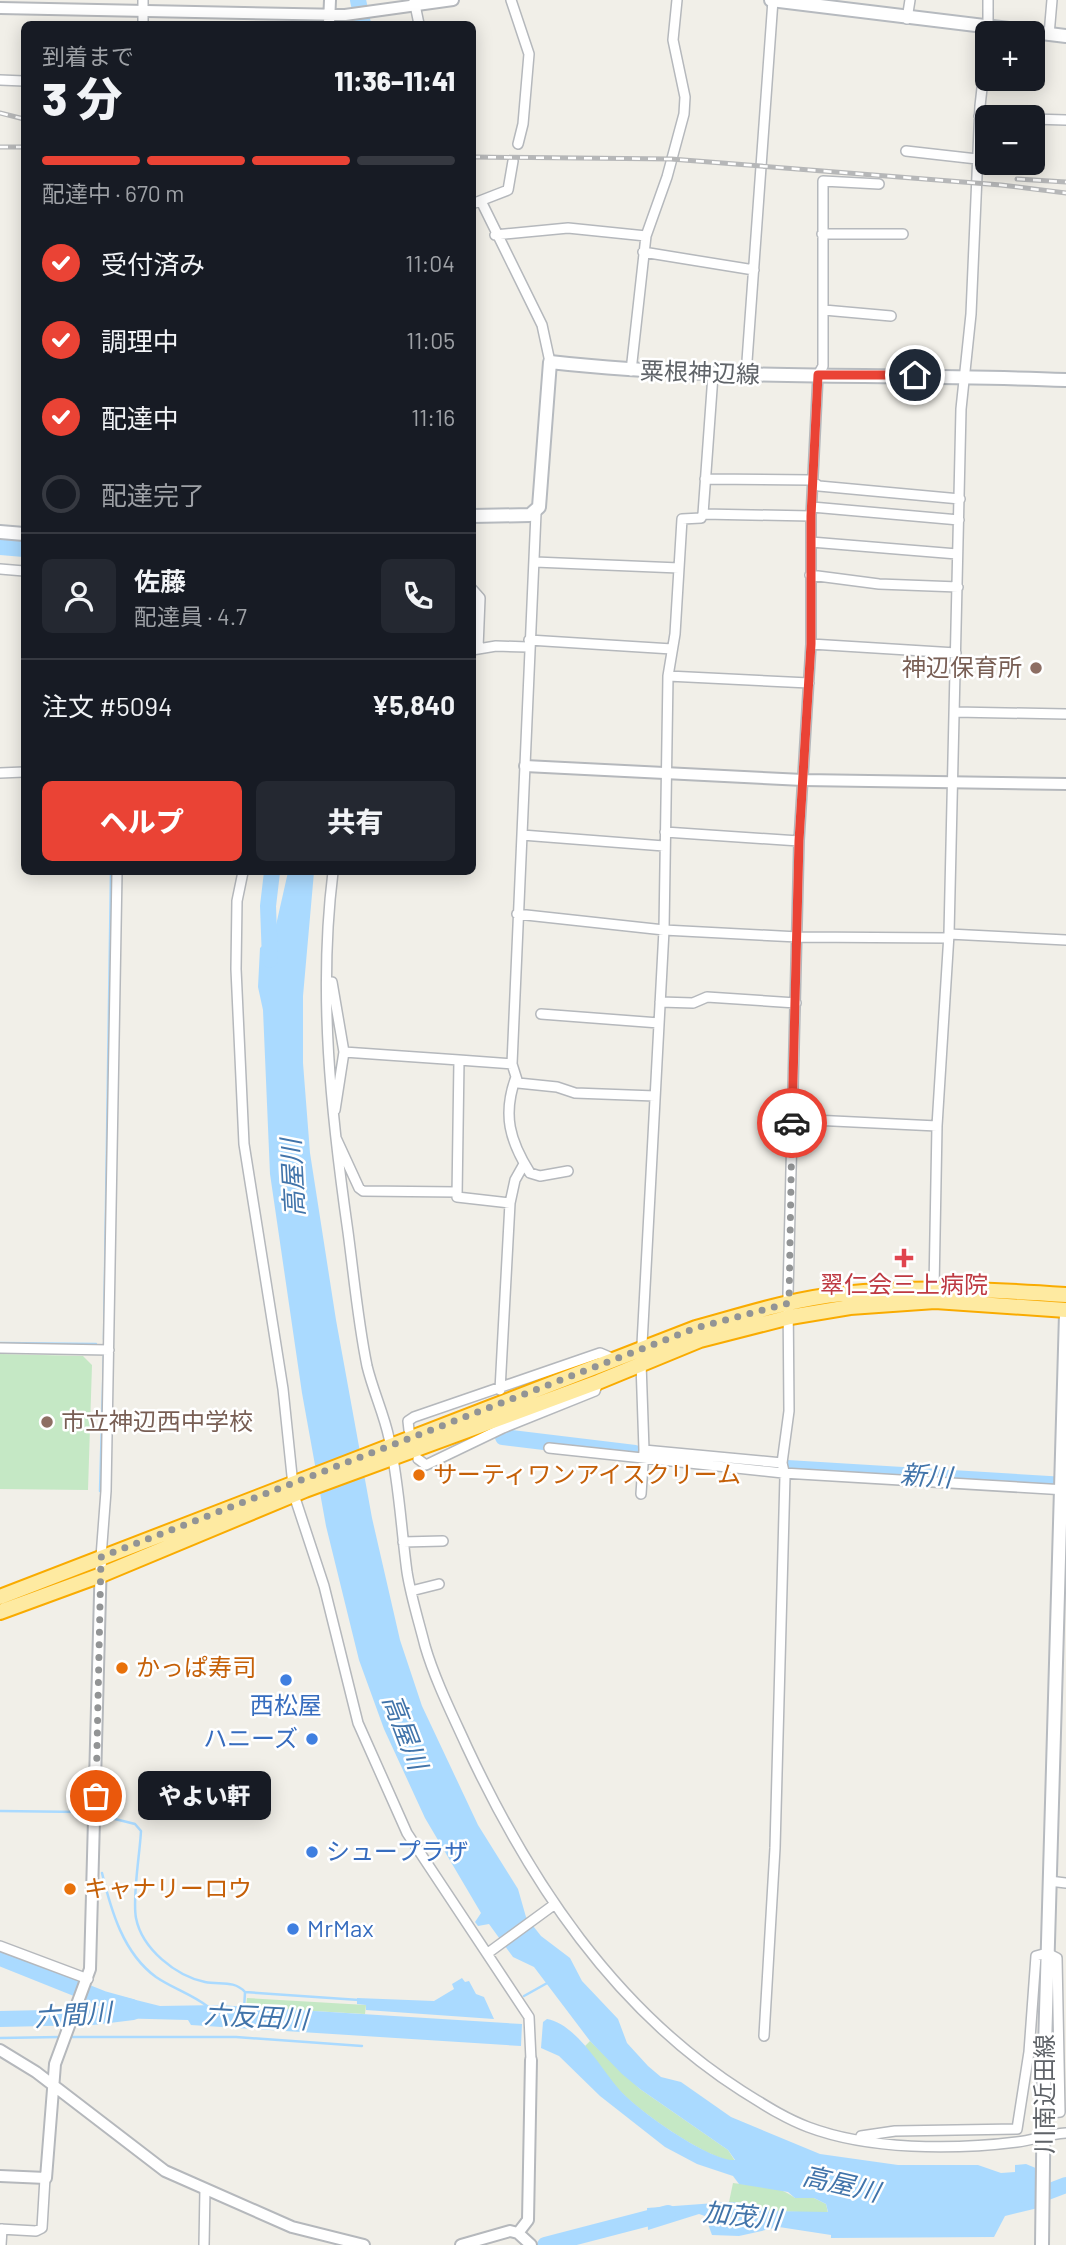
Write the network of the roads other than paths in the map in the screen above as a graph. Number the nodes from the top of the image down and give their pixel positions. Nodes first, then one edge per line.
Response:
1 (330, 0) edge
2 (453, 0) edge
3 (511, 0) edge
4 (677, 0) edge
5 (773, 0) edge
6 (910, 0) edge
7 (988, 0) edge
8 (1052, 0) edge
9 (413, 2) edge
10 (143, 5) edge
11 (0, 8) edge
12 (907, 19) junction
13 (329, 20) edge
14 (418, 21) edge
15 (988, 21) edge
16 (975, 29) edge
17 (1045, 35) edge
18 (1049, 35) junction
19 (1066, 37) edge
20 (0, 80) edge
21 (21, 81) edge
22 (1045, 119) edge
23 (1066, 120) edge
24 (518, 144) dead end
25 (906, 151) dead end
26 (975, 159) edge
27 (513, 161) dead end
28 (976, 175) edge
29 (879, 184) dead end
30 (477, 202) edge
31 (822, 234) junction
32 (903, 234) dead end
33 (495, 235) junction
34 (646, 236) junction
35 (643, 252) junction
36 (754, 270) junction
37 (824, 310) junction
38 (891, 316) dead end
39 (550, 362) junction
40 (631, 371) junction
41 (713, 375) junction
42 (746, 375) junction
43 (818, 375) junction
44 (963, 376) junction
45 (1066, 380) edge
46 (705, 479) junction
47 (814, 484) junction
48 (960, 499) junction
49 (811, 512) junction
50 (536, 513) junction
51 (703, 514) junction
52 (476, 516) edge
53 (959, 520) junction
54 (0, 532) edge
55 (21, 534) edge
56 (810, 542) junction
57 (957, 554) junction
58 (535, 562) junction
59 (679, 568) junction
60 (0, 569) edge
61 (21, 571) edge
62 (810, 575) junction
63 (958, 587) junction
64 (476, 594) edge
65 (476, 639) edge
66 (529, 643) junction
67 (811, 644) junction
68 (476, 649) edge
69 (672, 649) junction
70 (956, 653) junction
71 (668, 676) junction
72 (809, 683) junction
73 (955, 712) junction
74 (1066, 714) edge
75 (525, 766) junction
76 (21, 772) edge
77 (0, 773) edge
78 (667, 774) junction
79 (803, 780) junction
80 (953, 782) junction
81 (1066, 784) edge
82 (665, 832) junction
83 (522, 835) junction
84 (799, 841) junction
85 (664, 846) junction
86 (117, 875) edge
87 (242, 875) edge
88 (333, 875) edge
89 (517, 914) junction
90 (664, 930) junction
91 (949, 936) junction
92 (798, 937) junction
93 (1066, 940) edge
94 (328, 971) junction
95 (660, 1002) junction
96 (796, 1003) junction
97 (541, 1014) dead end
98 (659, 1023) junction
99 (344, 1052) junction
100 (459, 1060) junction
101 (512, 1064) junction
102 (516, 1077) junction
103 (655, 1096) junction
104 (331, 1114) junction
105 (792, 1119) junction
106 (937, 1126) junction
107 (334, 1137) junction
108 (524, 1164) junction
109 (568, 1171) dead end
110 (457, 1192) junction
111 (510, 1203) junction
112 (934, 1289) junction
113 (1066, 1295) edge
114 (789, 1310) junction
115 (1066, 1312) edge
116 (0, 1348) edge
117 (109, 1350) junction
118 (641, 1356) junction
119 (614, 1359) junction
120 (597, 1382) junction
121 (500, 1390) junction
122 (409, 1430) dead end
123 (549, 1448) dead end
124 (387, 1454) junction
125 (643, 1455) junction
126 (418, 1459) dead end
127 (782, 1468) junction
128 (1062, 1486) edge
129 (299, 1487) junction
130 (641, 1494) dead end
131 (443, 1541) dead end
132 (403, 1542) junction
133 (101, 1557) junction
134 (101, 1575) junction
135 (439, 1584) dead end
136 (411, 1591) junction
137 (0, 1597) edge
138 (0, 1612) edge
139 (1049, 1881) junction
140 (1066, 1883) edge
141 (552, 1906) junction
142 (0, 1946) edge
143 (490, 1951) junction
144 (1047, 1953) junction
145 (87, 1982) junction
146 (764, 2036) dead end
147 (0, 2050) edge
148 (1062, 2054) edge
149 (531, 2060) joint
150 (54, 2086) junction
151 (1020, 2109) junction
152 (1032, 2112) dead end
153 (1052, 2113) dead end
154 (1066, 2133) edge
155 (843, 2137) junction
156 (1045, 2139) junction
157 (0, 2176) edge
158 (45, 2178) junction
159 (205, 2189) junction
160 (1, 2229) edge
161 (519, 2234) junction
162 (334, 2242) edge
163 (478, 2243) edge
164 (1, 2245) edge
165 (204, 2245) edge
166 (364, 2245) edge
167 (461, 2245) edge
168 (531, 2245) edge
169 (1042, 2245) edge

1 - 13 street
2 - 9 street
3 - 24 street
4 - 34 street
5 - 12 main road
5 - 36 street
6 - 12 street
7 - 15 street
8 - 18 street
9 - 13 street
9 - 14 street
10 - 11 street
10 - 13 street
12 - 16 main road
17 - 18 main road
18 - 19 main road
20 - 21 street
22 - 23 street
25 - 26 street
27 - 30 street
28 - 44 street
29 - 31 street
30 - 33 street
31 - 32 street
31 - 37 street
33 - 34 street
33 - 39 street
34 - 35 street
35 - 36 street
35 - 40 street
36 - 42 street
37 - 38 street
37 - 43 street
39 - 40 main road, 粟根神辺線
39 - 50 main road
40 - 41 main road, 粟根神辺線
41 - 42 main road, 粟根神辺線
41 - 46 street
42 - 43 main road, 粟根神辺線
43 - 44 main road, 粟根神辺線
43 - 47 street
44 - 45 main road, 粟根神辺線
44 - 48 street
46 - 47 street
46 - 51 street
47 - 48 street
47 - 49 street
48 - 53 street
49 - 51 street
49 - 53 street
49 - 56 street
50 - 52 main road
50 - 58 street
51 - 59 street
53 - 57 street
54 - 55 main road
56 - 57 street
56 - 62 street
57 - 63 street
58 - 59 street
58 - 66 street
59 - 69 street
60 - 61 street
62 - 63 street
62 - 67 street
63 - 70 street
64 - 65 street
66 - 68 street
66 - 69 street
66 - 75 street
67 - 70 street
67 - 72 street
69 - 71 street
70 - 73 street
71 - 72 street
71 - 78 street
72 - 79 street
73 - 74 street
73 - 80 street
75 - 78 street
75 - 83 street
76 - 77 street
78 - 79 street
78 - 82 street
79 - 80 street
79 - 84 street
80 - 81 street
80 - 91 street
82 - 84 street
82 - 85 street
83 - 85 street
83 - 89 street
84 - 92 street
85 - 90 street
86 - 117 street
87 - 129 street
88 - 94 street
89 - 90 street
89 - 101 street
90 - 92 street
90 - 95 street
91 - 92 street
91 - 93 street
91 - 106 street
92 - 96 street
94 - 99 street
94 - 104 street
95 - 96 street
95 - 98 street
96 - 105 street
97 - 98 street
98 - 103 street
99 - 100 street
99 - 104 street
100 - 101 street
100 - 110 street
101 - 102 street
102 - 103 street
102 - 108 street
103 - 118 street
104 - 107 street
105 - 106 street
105 - 114 street
106 - 112 street
107 - 110 street
107 - 124 street
108 - 109 street
108 - 111 street
110 - 111 street
111 - 121 street
112 - 113 highway
112 - 114 highway
114 - 115 highway
114 - 118 highway
114 - 127 street
115 - 128 main road, 川南近田線
116 - 117 street
117 - 133 street
118 - 119 highway
118 - 120 highway
118 - 125 street
119 - 121 street
119 - 124 highway
120 - 124 highway
120 - 126 street
121 - 122 street
123 - 125 street
124 - 129 highway
124 - 132 street
125 - 127 street
125 - 130 street
127 - 128 street
127 - 146 street
128 - 139 main road, 川南近田線
129 - 133 highway
129 - 134 highway
129 - 143 street
131 - 132 street
132 - 136 street
133 - 134 street
133 - 137 highway
134 - 138 highway
134 - 145 street
135 - 136 street
136 - 141 street
139 - 140 street
139 - 144 main road, 川南近田線
141 - 143 street
141 - 155 street
142 - 145 street
143 - 149 street
144 - 148 street
144 - 151 street
144 - 156 main road, 川南近田線
145 - 150 street
147 - 150 street
148 - 153 street
149 - 161 street
150 - 158 street
150 - 159 street
151 - 152 street
151 - 155 street
154 - 156 street
155 - 156 street
156 - 169 main road, 川南近田線
157 - 158 street
158 - 160 street
159 - 162 street
159 - 165 street
160 - 164 street
161 - 163 street
161 - 168 street
162 - 166 street
163 - 167 street

